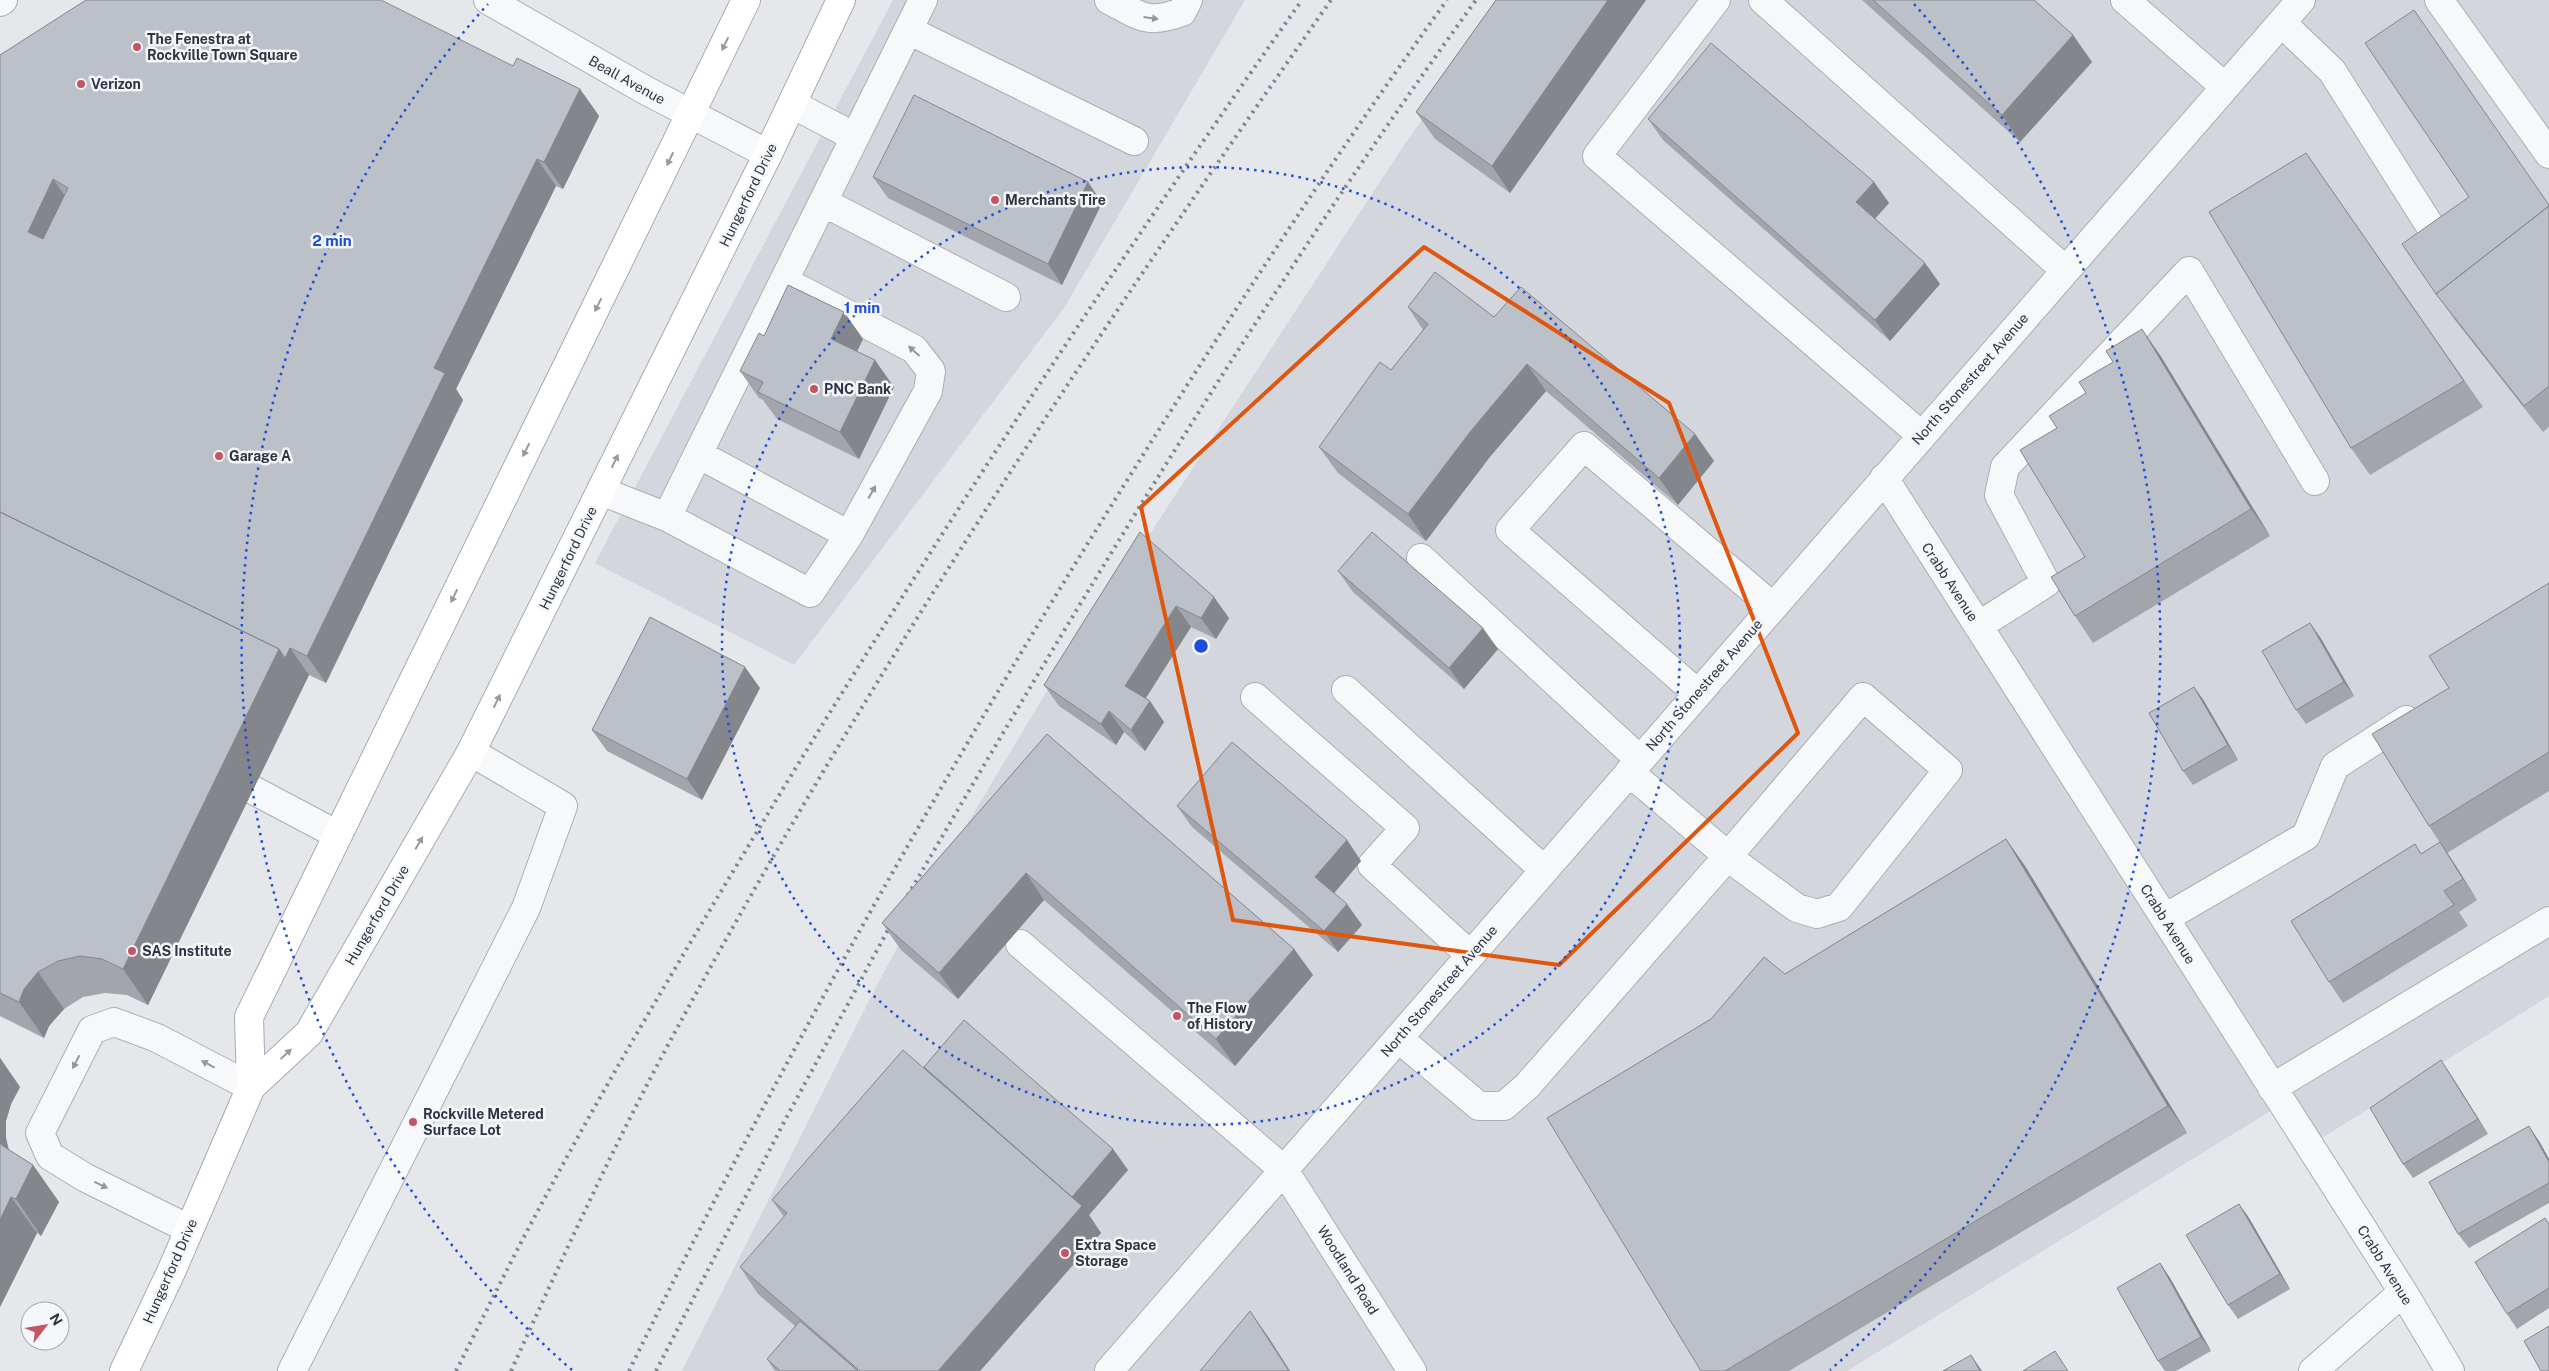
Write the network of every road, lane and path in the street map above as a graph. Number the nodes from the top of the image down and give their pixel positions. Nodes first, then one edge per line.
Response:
1 (488, 0) edge
2 (746, 0) edge
3 (841, 0) edge
4 (923, 0) edge
5 (1109, 0) edge
6 (1188, 0) edge
7 (1716, 0) edge
8 (1763, 0) edge
9 (2125, 0) edge
10 (2301, 0) edge
11 (2439, 0) edge
12 (2282, 22) junction
13 (908, 30) junction
14 (2225, 86) junction
15 (792, 104) junction
16 (691, 115) junction
17 (856, 137) junction
18 (1134, 141) dead end
19 (768, 154) junction
20 (2549, 154) edge
21 (823, 202) junction
22 (2432, 229) edge
23 (2065, 270) junction
24 (784, 281) junction
25 (1006, 297) dead end
26 (1921, 435) junction
27 (698, 454) junction
28 (1884, 478) junction
29 (2315, 481) dead end
30 (601, 490) junction
31 (667, 517) junction
32 (848, 535) junction
33 (1421, 558) dead end
34 (1772, 606) junction
35 (1978, 626) junction
36 (1346, 690) dead end
37 (1697, 693) junction
38 (1256, 696) dead end
39 (2428, 706) edge
40 (471, 752) junction
41 (1634, 766) junction
42 (252, 790) dead end
43 (338, 836) junction
44 (1728, 856) junction
45 (1544, 870) junction
46 (2165, 918) junction
47 (2549, 920) edge
48 (1020, 944) dead end
49 (1470, 955) junction
50 (1398, 1038) junction
51 (251, 1087) junction
52 (2272, 1088) junction
53 (1284, 1170) junction
54 (189, 1229) junction
55 (2402, 1292) junction
56 (124, 1371) edge
57 (292, 1371) edge
58 (1109, 1371) edge
59 (1412, 1371) edge
60 (2313, 1371) edge
61 (2450, 1371) edge

1 - 16 street, Beall Avenue
2 -> 16 main road, Hungerford Drive
3 - 15 main road, Hungerford Drive
4 - 13 street
5 -> 6 street
7 - 26 street
8 - 23 street
9 - 14 street
10 - 12 street, North Stonestreet Avenue
11 - 20 street
12 - 14 street, North Stonestreet Avenue
12 - 22 street
13 - 17 street
13 - 18 street
14 - 23 street, North Stonestreet Avenue
15 - 17 street
15 - 19 main road, Hungerford Drive
16 - 19 street, Beall Avenue
16 -> 43 main road, Hungerford Drive
17 - 21 street
30 -> 19 main road, Hungerford Drive
21 - 24 street
21 - 25 street
23 - 26 street, North Stonestreet Avenue
24 - 27 street
32 -> 24 street
26 - 28 street, North Stonestreet Avenue
27 - 31 street
27 - 32 street
28 - 34 street, North Stonestreet Avenue
28 - 35 street, Crabb Avenue
29 - 35 street
30 - 31 street
40 -> 30 main road, Hungerford Drive
31 - 32 street
33 - 41 street
34 - 37 street, North Stonestreet Avenue
34 - 37 street
35 - 46 street, Crabb Avenue
36 - 45 street
37 - 41 street, North Stonestreet Avenue
38 - 49 street
39 - 46 street
51 -> 40 main road, Hungerford Drive
40 - 57 street
41 - 44 street
41 - 45 street, North Stonestreet Avenue
42 - 43 street
43 - 51 main road, Hungerford Drive
44 - 44 street
44 - 50 street
45 - 49 street, North Stonestreet Avenue
46 - 52 street, Crabb Avenue
47 - 52 street
48 - 53 street, Woodland Road
49 - 50 street, North Stonestreet Avenue
50 - 53 street, North Stonestreet Avenue
51 - 54 main road, Hungerford Drive
51 -> 54 street
52 - 55 street, Crabb Avenue
53 - 58 street, North Stonestreet Avenue
53 - 59 street, Woodland Road
54 - 56 main road, Hungerford Drive
55 - 60 street
55 - 61 street, Crabb Avenue

